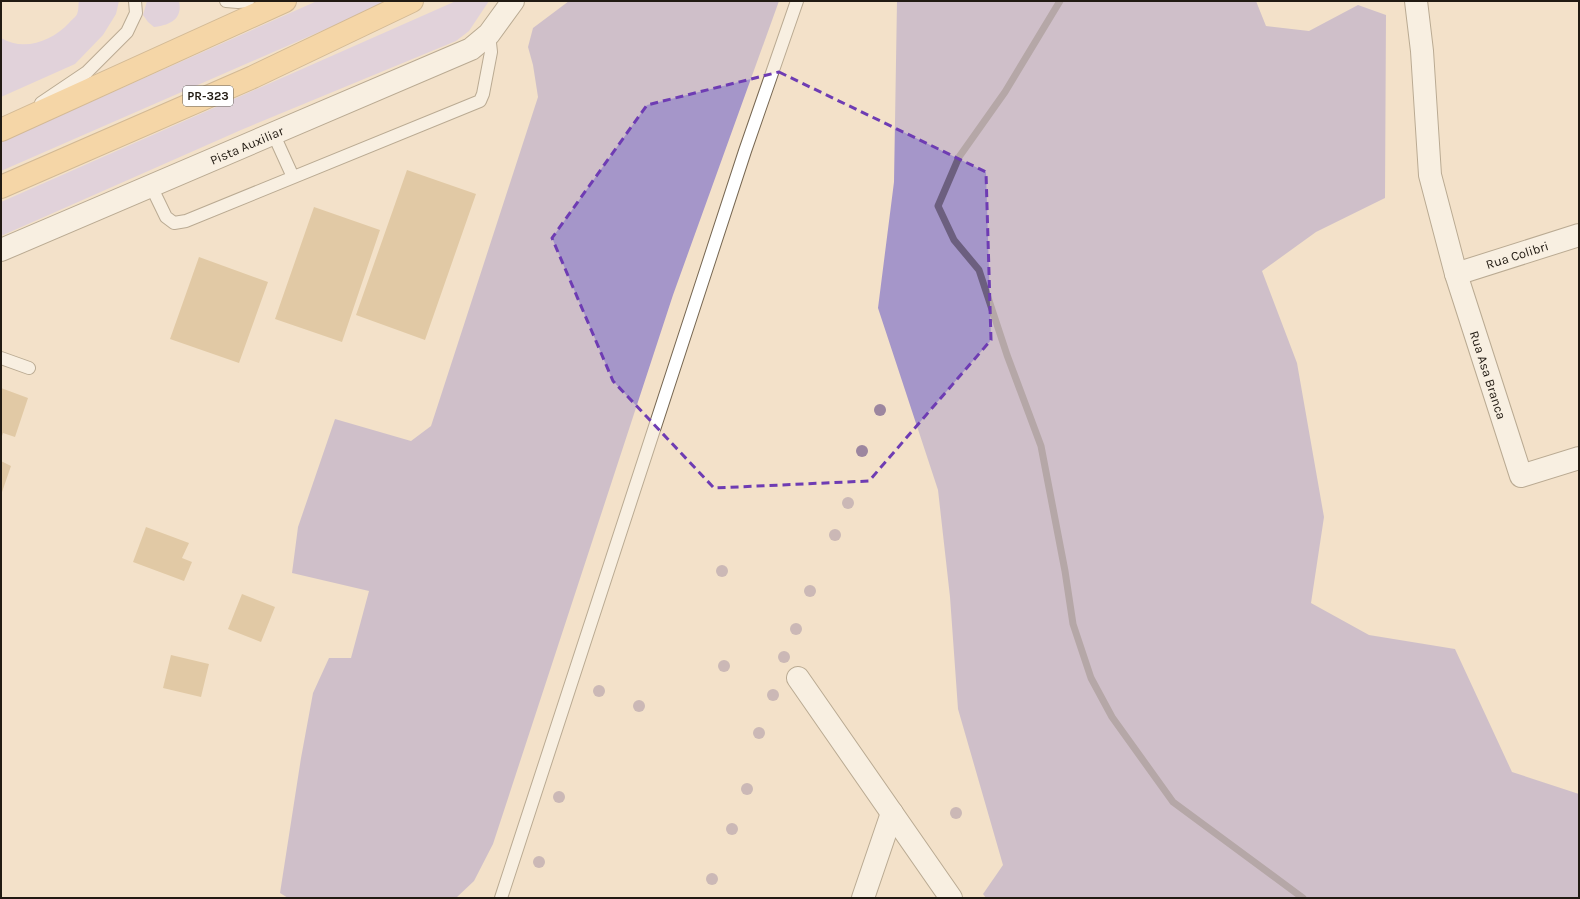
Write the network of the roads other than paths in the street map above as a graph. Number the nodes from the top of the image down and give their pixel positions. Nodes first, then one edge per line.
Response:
1 (135, 1) edge
2 (226, 1) edge
3 (248, 1) edge
4 (285, 1) edge
5 (412, 1) edge
6 (513, 1) edge
7 (797, 1) edge
8 (1416, 1) edge
9 (489, 34) junction
10 (1, 130) edge
11 (273, 133) junction
12 (293, 177) junction
13 (151, 186) junction
14 (1, 187) edge
15 (1579, 235) edge
16 (1, 250) edge
17 (1456, 274) junction
18 (1, 358) edge
19 (29, 368) dead end
20 (1579, 458) edge
21 (798, 678) dead end
22 (892, 813) junction
23 (501, 898) edge
24 (863, 898) edge
25 (951, 898) edge

1 - 10 lane
2 - 3 lane
4 - 10 highway
5 - 14 highway, PR-323
6 - 9 street, Pista Auxiliar
7 - 23 lane
8 - 17 street, Rua Asa Branca
9 - 11 street, Pista Auxiliar
9 - 12 lane
11 - 12 lane
11 - 13 street, Pista Auxiliar
12 - 13 lane
13 - 16 street, Pista Auxiliar
15 - 17 street, Rua Colibri
17 - 20 street, Rua Asa Branca
18 - 19 lane
21 - 22 street
22 - 24 street
22 - 25 street

